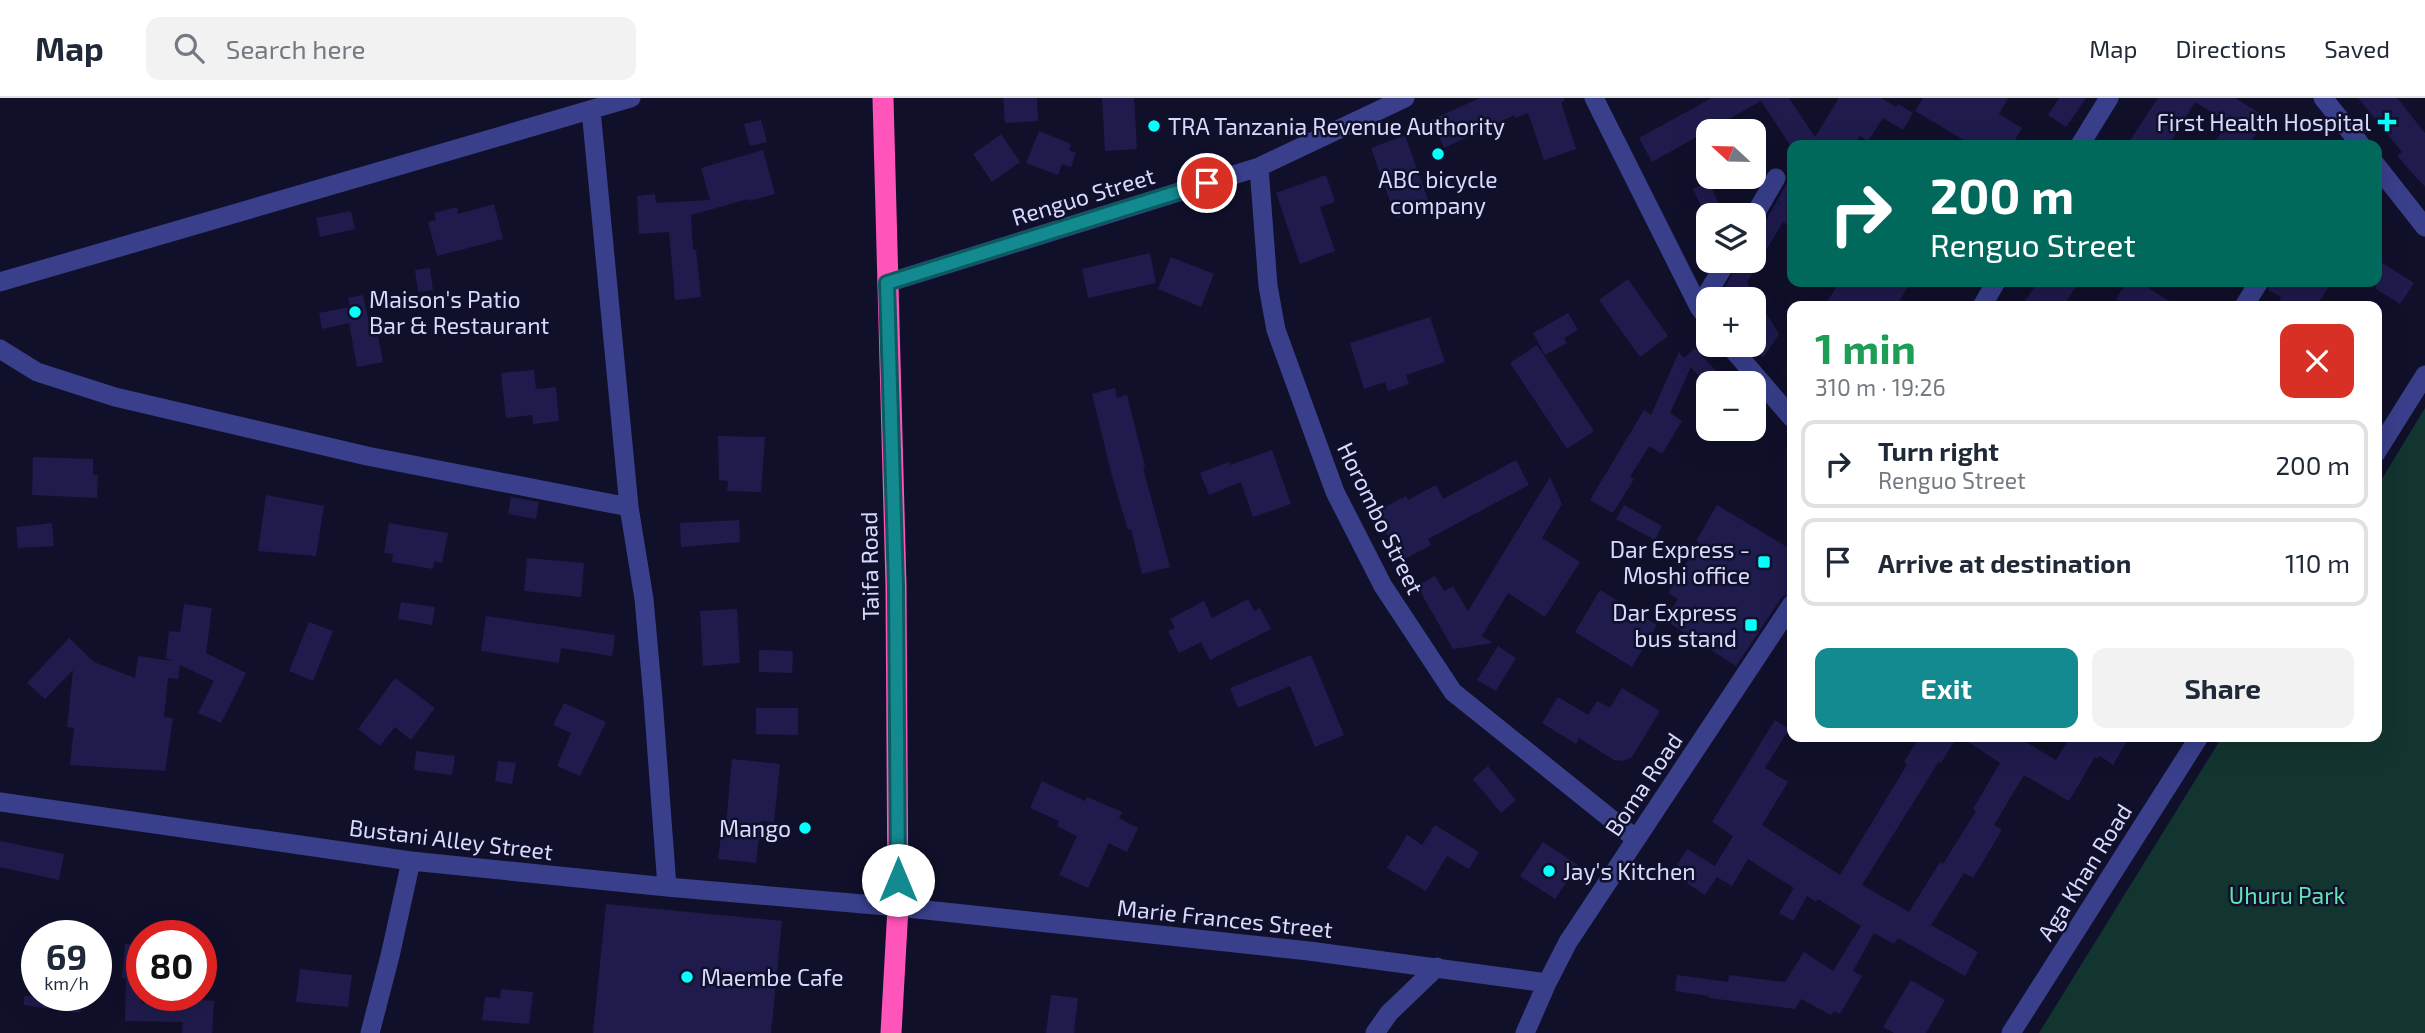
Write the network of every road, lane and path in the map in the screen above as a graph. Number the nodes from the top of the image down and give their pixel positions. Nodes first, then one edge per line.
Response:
1 (631, 98) edge
2 (883, 98) edge
3 (1405, 98) edge
4 (1594, 98) edge
5 (2109, 98) edge
6 (2323, 98) edge
7 (591, 110) junction
8 (2083, 140) edge
9 (2352, 140) edge
10 (1259, 167) junction
11 (2382, 173) edge
12 (1776, 178) dead end
13 (1762, 203) edge
14 (2425, 227) edge
15 (0, 282) edge
16 (887, 283) junction
17 (1696, 299) edge
18 (0, 349) edge
19 (1739, 357) edge
20 (2425, 375) edge
21 (1787, 412) edge
22 (2382, 443) edge
23 (629, 507) junction
24 (1787, 612) edge
25 (2196, 742) edge
26 (0, 802) edge
27 (1636, 839) junction
28 (411, 861) junction
29 (667, 887) junction
30 (898, 907) junction
31 (1437, 967) junction
32 (1547, 983) junction
33 (370, 1033) edge
34 (891, 1033) edge
35 (1375, 1033) edge
36 (1525, 1033) edge
37 (2011, 1033) edge

1 - 7 street
2 - 16 highway, Taifa Road
3 - 10 street, Renguo Street
4 - 17 street
5 - 8 street
6 - 9 street
7 - 15 street
7 - 23 street
10 - 16 street, Renguo Street
10 - 27 street, Horombo Street
11 - 14 street
12 - 13 street
16 - 30 highway, Taifa Road
18 - 23 street
19 - 21 street
20 - 22 street
23 - 29 street
24 - 27 street, Boma Road
25 - 37 street, Aga Khan Road
26 - 28 street, Bustani Alley Street
27 - 32 street, Boma Road
28 - 29 street, Bustani Alley Street
28 - 33 street
29 - 30 street, Bustani Alley Street
30 - 31 street, Marie Frances Street
30 - 34 highway, Taifa Road
31 - 32 street, Marie Frances Street
31 - 35 street
32 - 36 street, Boma Road

